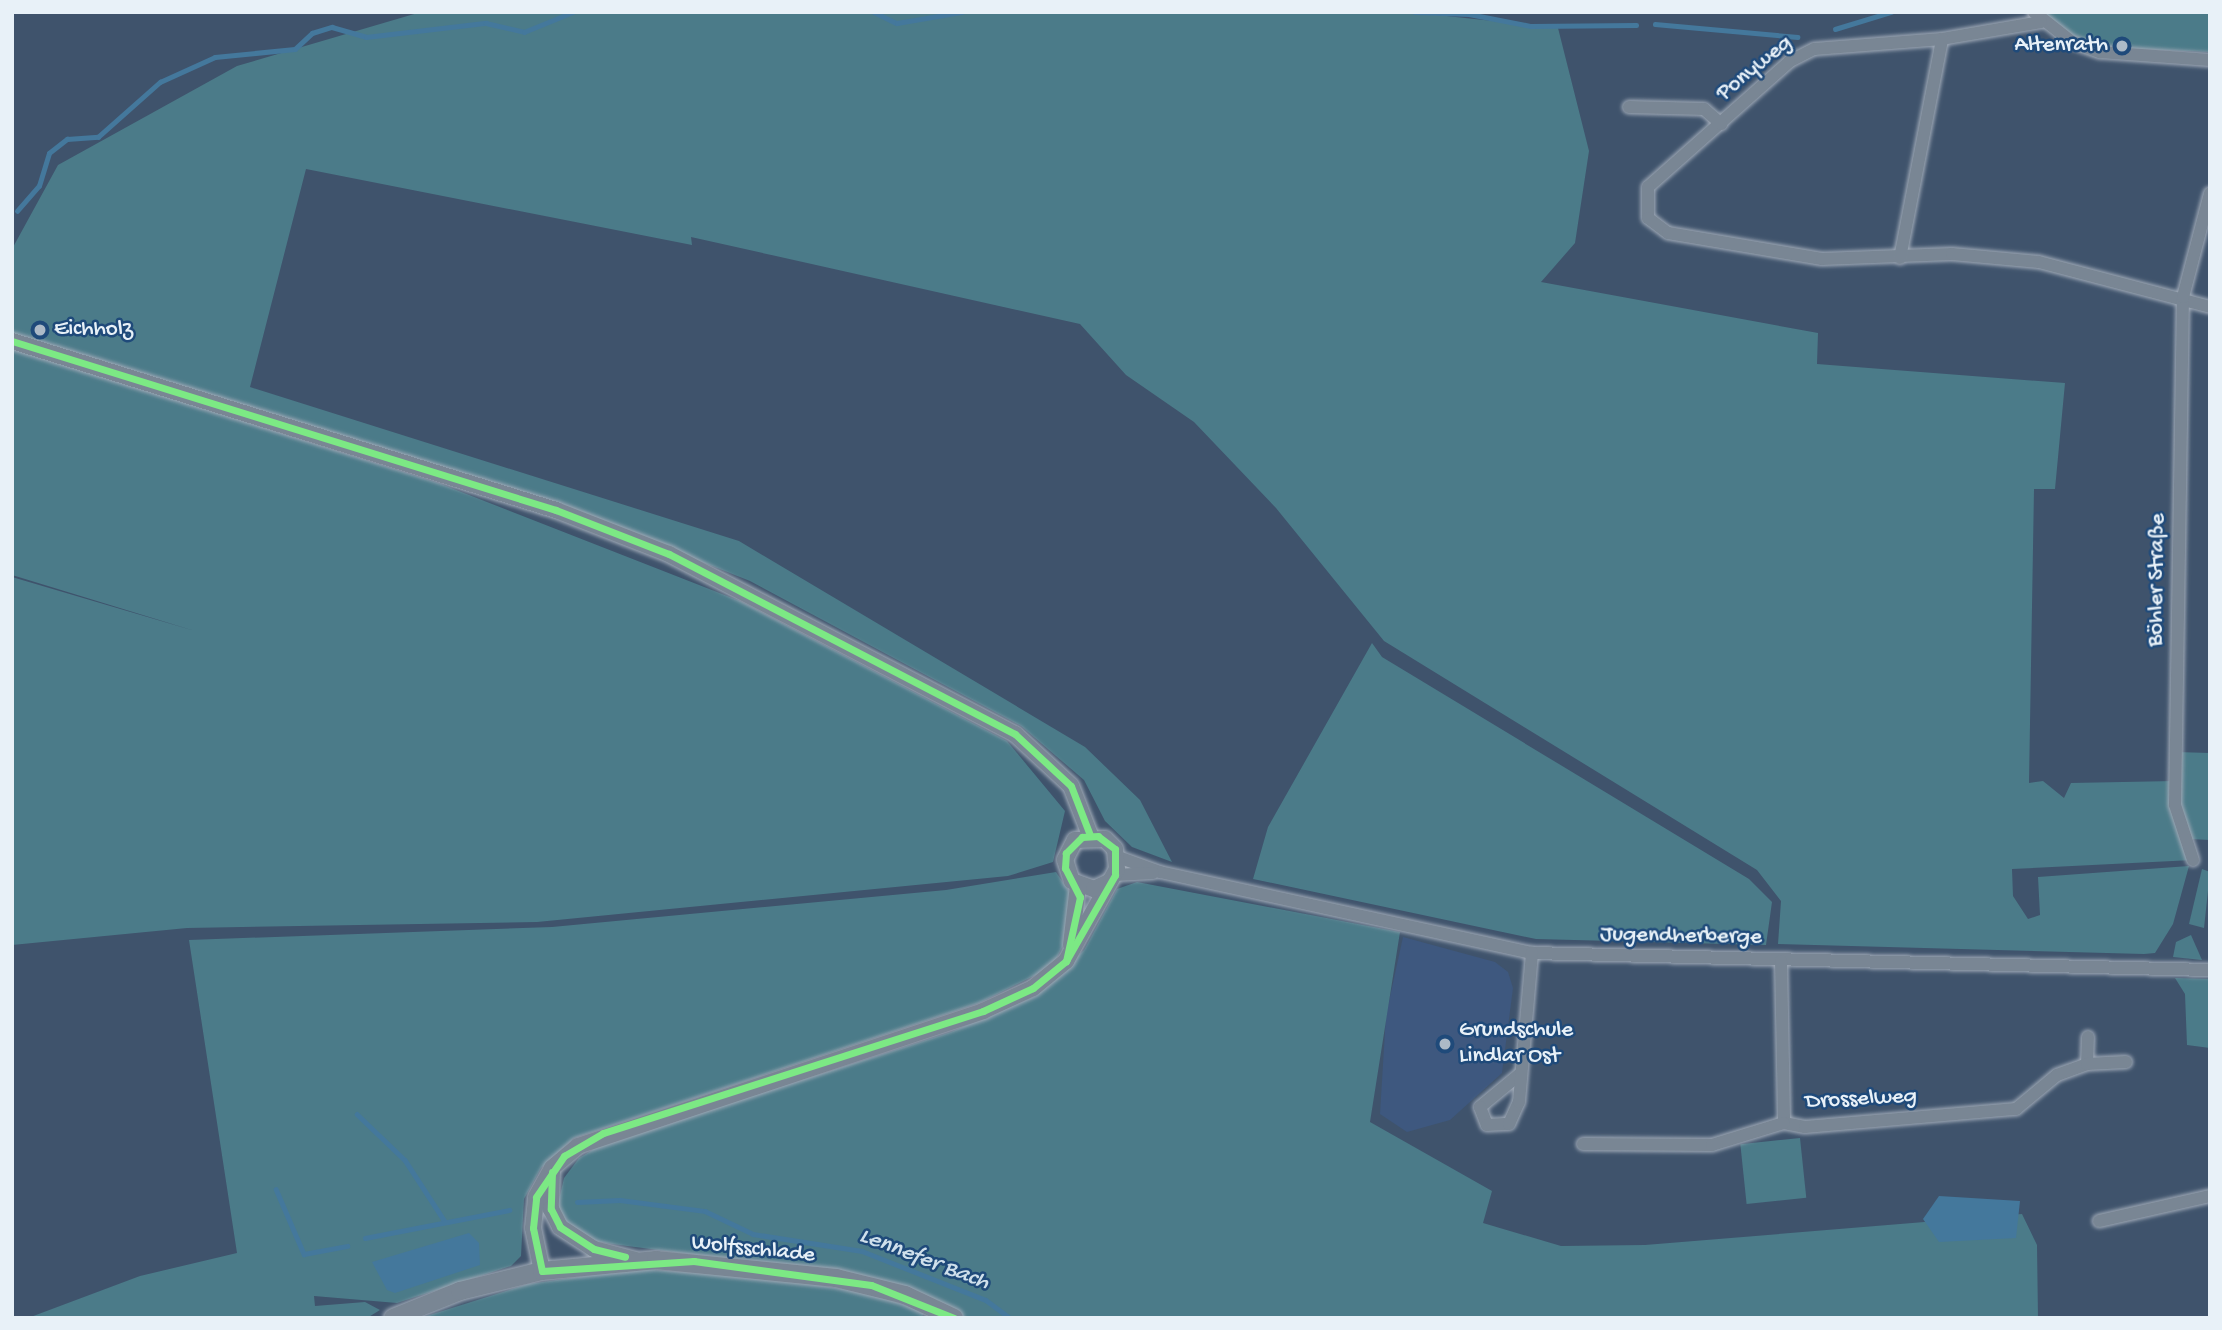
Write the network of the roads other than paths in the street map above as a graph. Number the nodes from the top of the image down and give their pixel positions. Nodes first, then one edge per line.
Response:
1 (2038, 17) edge
2 (1942, 39) junction
3 (2210, 60) edge
4 (1629, 107) dead end
5 (1721, 124) junction
6 (2210, 193) edge
7 (1900, 258) junction
8 (2183, 296) junction
9 (2210, 307) edge
10 (12, 341) edge
11 (1090, 835) junction
12 (1118, 857) junction
13 (2193, 860) dead end
14 (1160, 872) junction
15 (1112, 878) junction
16 (1078, 885) junction
17 (1532, 953) junction
18 (1066, 961) junction
19 (1781, 961) junction
20 (2210, 970) edge
21 (2088, 1037) dead end
22 (2126, 1062) dead end
23 (2087, 1064) junction
24 (1520, 1074) dead end
25 (1784, 1123) junction
26 (1583, 1144) dead end
27 (552, 1168) junction
28 (2210, 1196) edge
29 (2099, 1221) dead end
30 (638, 1261) junction
31 (542, 1271) junction
32 (393, 1318) edge
33 (954, 1318) edge

1 - 2 street, Ponyweg
1 - 3 street
2 - 5 street, Ponyweg
2 - 7 street
4 - 5 street
5 - 7 street, Ponyweg
6 - 8 street, Böhler Straße
7 - 8 street
8 - 9 street
8 - 13 street, Böhler Straße
10 - 11 street
11 - 12 street
11 - 16 street
12 - 14 street, Jugendherberge
12 - 15 street
14 - 15 street, Jugendherberge
14 - 17 street, Jugendherberge
15 - 16 street
15 - 18 street
16 - 18 street
17 - 19 street, Jugendherberge
17 - 24 street
18 - 27 street
19 - 20 street, Jugendherberge
19 - 25 street, Drosselweg
21 - 23 street
22 - 23 street, Drosselweg
23 - 25 street, Drosselweg
25 - 26 street
27 - 30 street
27 - 31 street
28 - 29 street
30 - 31 main road, Wolfsschlade
30 - 33 main road, Wolfsschlade
31 - 32 main road, Wolfsschlade

